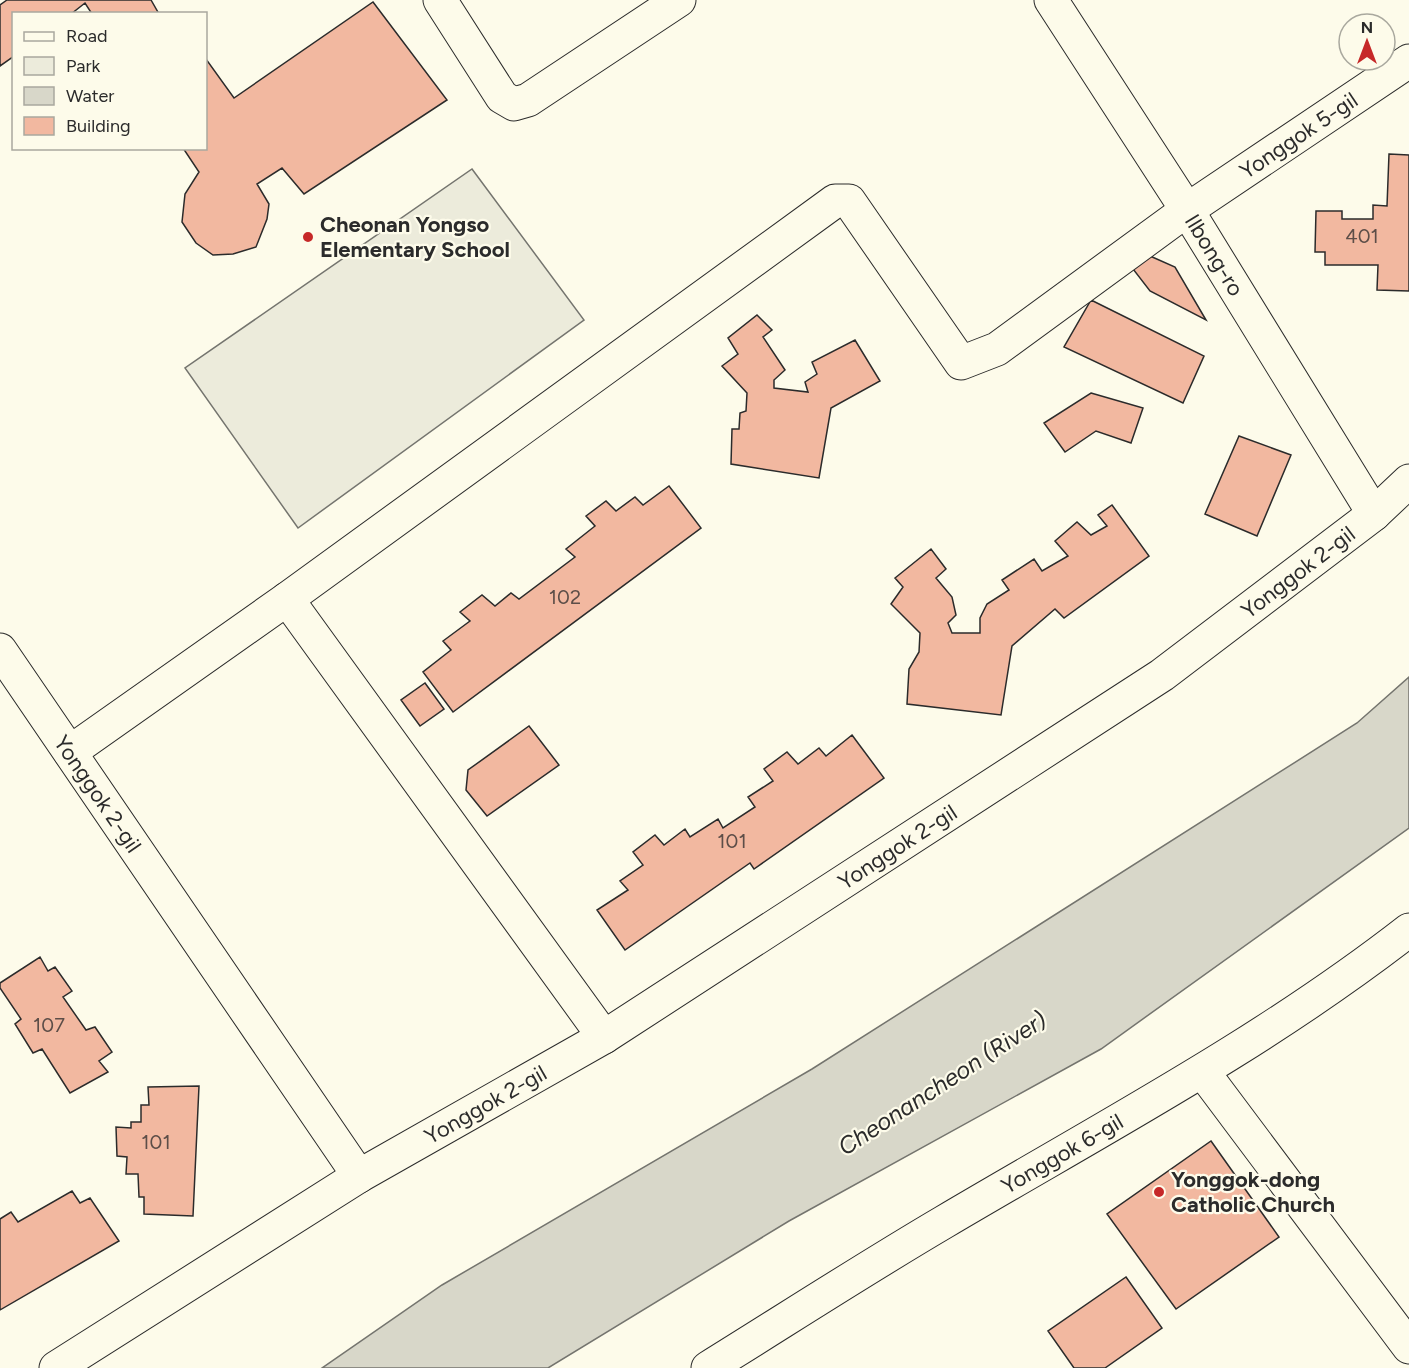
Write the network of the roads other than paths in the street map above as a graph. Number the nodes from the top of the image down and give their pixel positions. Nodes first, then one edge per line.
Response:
1 (440, 0) edge
2 (679, 0) edge
3 (1051, 0) edge
4 (1409, 61) edge
5 (1187, 210) junction
6 (1409, 481) edge
7 (1374, 514) junction
8 (287, 599) junction
9 (0, 650) edge
10 (70, 752) junction
11 (1409, 930) edge
12 (604, 1038) junction
13 (1203, 1072) junction
14 (359, 1176) junction
15 (1409, 1347) edge
16 (56, 1368) edge
17 (708, 1368) edge

1 - 2 street
3 - 5 street, Ilbong-ro
4 - 5 street, Yonggok 5-gil
5 - 7 street, Ilbong-ro
5 - 8 street, Yonggok 5-gil
6 - 7 street, Yonggok 2-gil
7 - 12 street, Yonggok 2-gil
8 - 10 street
8 - 12 street
9 - 10 street, Yonggok 2-gil
10 - 14 street, Yonggok 2-gil
11 - 13 street, Yonggok 6-gil
12 - 14 street, Yonggok 2-gil
13 - 15 street
13 - 17 street, Yonggok 6-gil
14 - 16 street, Yonggok 2-gil

